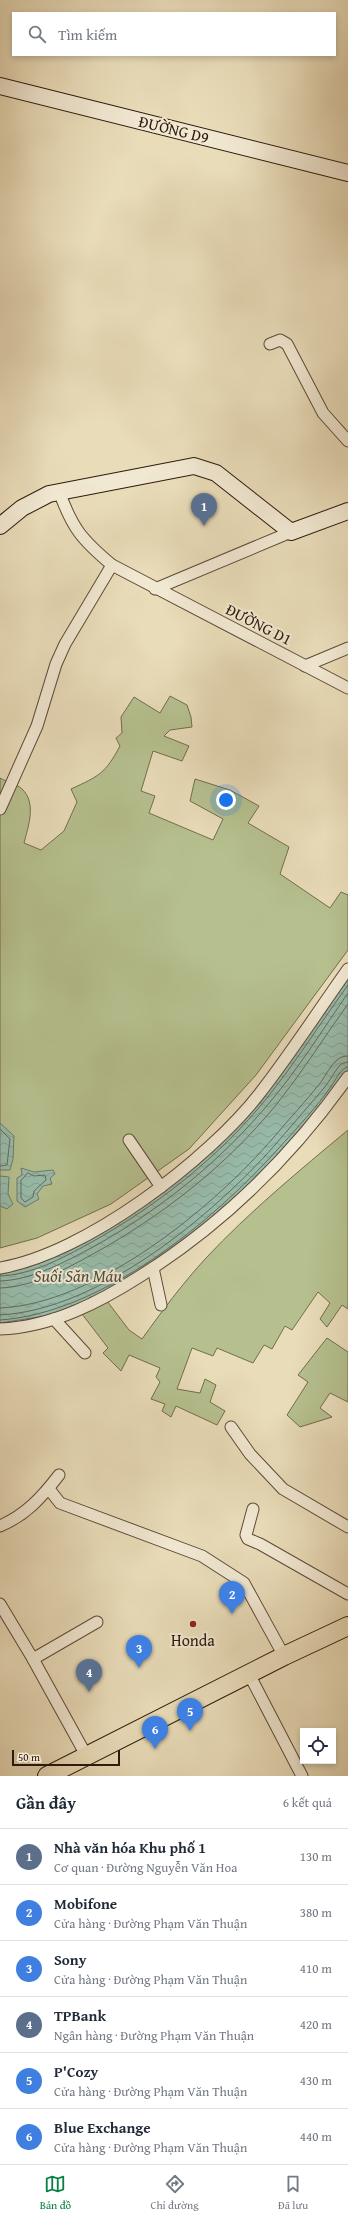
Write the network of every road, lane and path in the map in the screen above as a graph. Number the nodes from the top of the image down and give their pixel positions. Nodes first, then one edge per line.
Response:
1 (0, 86) edge
2 (348, 173) edge
3 (270, 344) dead end
4 (348, 441) edge
5 (59, 491) junction
6 (348, 511) edge
7 (0, 526) edge
8 (291, 532) junction
9 (112, 565) junction
10 (155, 589) junction
11 (348, 648) edge
12 (305, 666) junction
13 (348, 688) edge
14 (0, 809) edge
15 (348, 969) edge
16 (348, 1077) edge
17 (129, 1140) dead end
18 (161, 1187) junction
19 (0, 1268) edge
20 (153, 1268) junction
21 (161, 1305) dead end
22 (54, 1319) junction
23 (0, 1328) edge
24 (85, 1353) dead end
25 (231, 1427) dead end
26 (59, 1475) dead end
27 (48, 1489) junction
28 (253, 1509) dead end
29 (0, 1526) edge
30 (348, 1527) edge
31 (348, 1594) edge
32 (0, 1604) edge
33 (97, 1622) dead end
34 (348, 1626) edge
35 (284, 1656) junction
36 (33, 1659) junction
37 (249, 1674) junction
38 (86, 1755) junction
39 (47, 1776) edge
40 (302, 1776) edge

1 - 2 street, ĐƯỜNG D9
3 - 4 street
5 - 7 street
5 - 8 street
5 - 9 street, ĐƯỜNG D1
6 - 8 street
8 - 10 street
9 - 10 street, ĐƯỜNG D1
9 - 14 street
10 - 12 street, ĐƯỜNG D1
11 - 12 street
12 - 13 street, ĐƯỜNG D1
15 - 18 street
16 - 20 street
17 - 18 street
18 - 19 street
20 - 21 street
20 - 22 street
22 - 23 street
22 - 24 street
25 - 30 street
26 - 27 street
27 - 29 street
27 - 35 street
28 - 31 street
32 - 36 street
33 - 36 street
34 - 35 main road
35 - 37 main road
36 - 38 street
37 - 38 main road
37 - 40 street
38 - 39 main road

